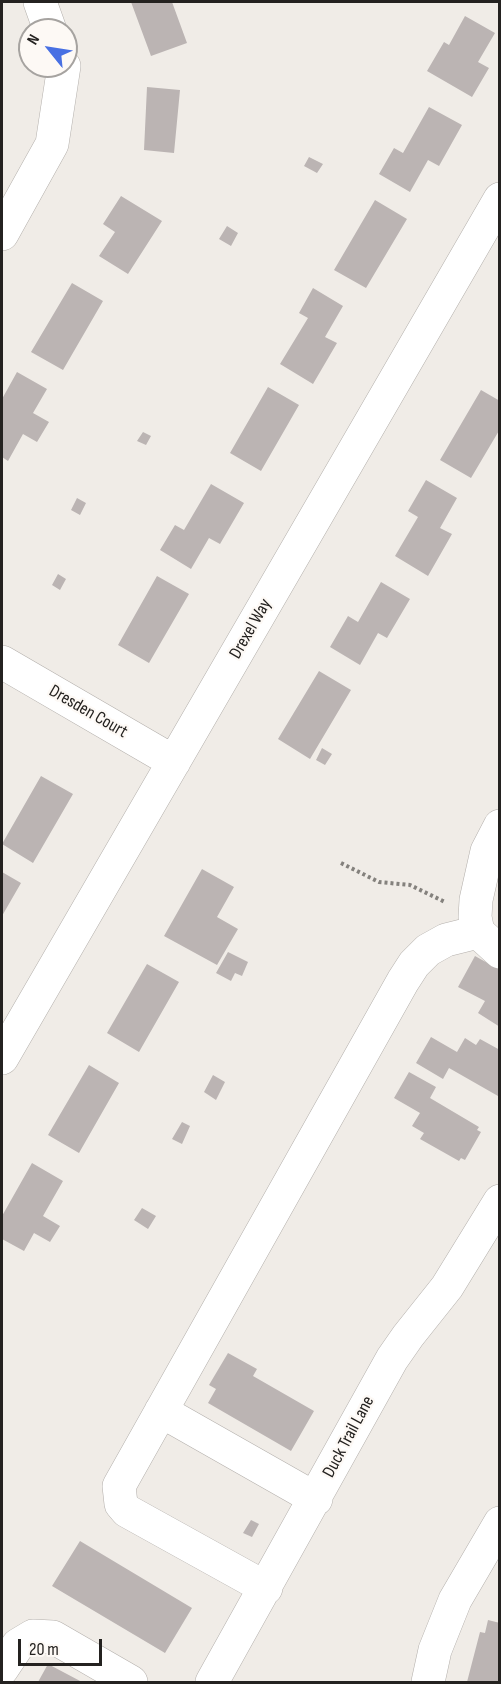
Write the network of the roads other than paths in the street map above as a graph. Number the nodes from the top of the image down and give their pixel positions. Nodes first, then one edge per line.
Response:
1 (40, 2) edge
2 (46, 18) edge
3 (62, 78) edge
4 (500, 199) edge
5 (2, 234) edge
6 (2, 662) edge
7 (174, 762) junction
8 (500, 826) edge
9 (484, 934) edge
10 (2, 1058) edge
11 (500, 1201) edge
12 (490, 1238) edge
13 (161, 1411) junction
14 (316, 1499) junction
15 (500, 1523) edge
16 (266, 1588) junction
17 (2, 1669) edge
18 (131, 1683) edge
19 (212, 1683) edge
20 (428, 1683) edge

1 - 2 street
3 - 5 street
4 - 7 street, Drexel Way
6 - 7 street, Dresden Court
7 - 10 street, Drexel Way
8 - 9 street
9 - 13 street
11 - 12 street, Duck Trail Lane
12 - 14 street, Duck Trail Lane
13 - 14 street
13 - 16 street
14 - 16 street, Duck Trail Lane
15 - 20 street
16 - 19 street, Duck Trail Lane
17 - 18 street

